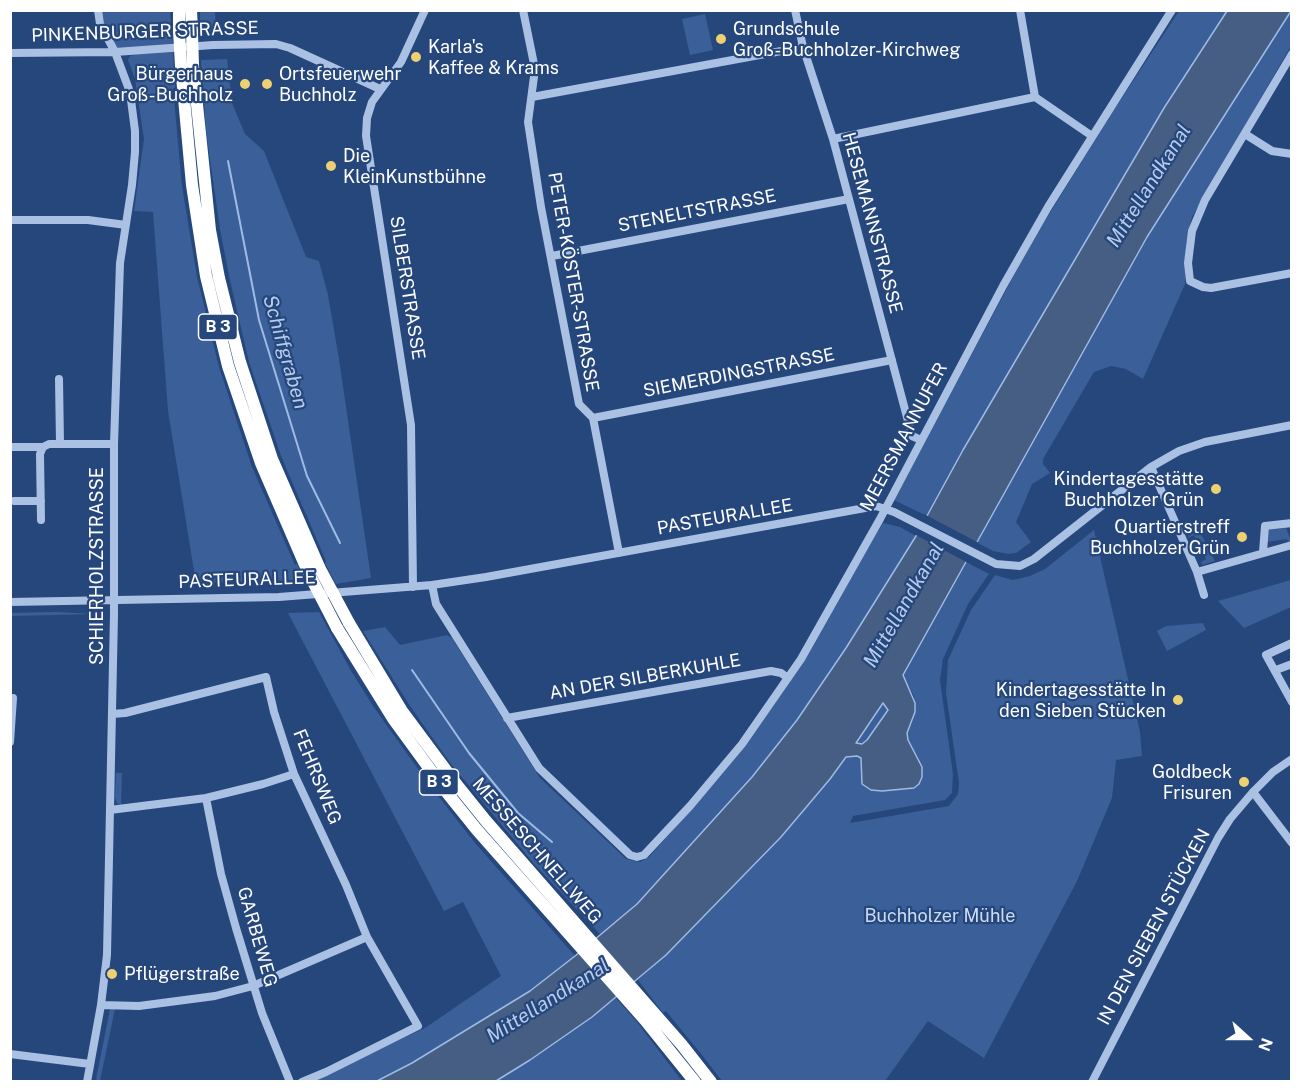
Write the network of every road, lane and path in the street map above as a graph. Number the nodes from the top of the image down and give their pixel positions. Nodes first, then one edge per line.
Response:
1 (98, 10) edge
2 (179, 10) edge
3 (191, 10) edge
4 (425, 10) edge
5 (523, 10) edge
6 (795, 10) edge
7 (1020, 10) edge
8 (1172, 10) edge
9 (186, 31) junction
10 (803, 47) junction
11 (115, 52) junction
12 (10, 53) edge
13 (1292, 54) edge
14 (380, 88) junction
15 (532, 97) junction
16 (1035, 97) junction
17 (1245, 134) junction
18 (1092, 136) junction
19 (833, 139) junction
20 (1292, 154) edge
21 (849, 199) junction
22 (10, 220) edge
23 (126, 225) junction
24 (552, 256) junction
25 (1292, 273) edge
26 (892, 360) junction
27 (59, 379) dead end
28 (593, 418) junction
29 (1292, 425) edge
30 (921, 440) junction
31 (60, 444) junction
32 (114, 444) junction
33 (10, 447) edge
34 (43, 447) junction
35 (1151, 467) junction
36 (14, 501) dead end
37 (41, 501) junction
38 (885, 508) junction
39 (41, 520) dead end
40 (1292, 523) edge
41 (1292, 545) edge
42 (1263, 552) junction
43 (619, 553) junction
44 (1197, 572) junction
45 (432, 585) junction
46 (413, 586) junction
47 (1204, 595) dead end
48 (113, 601) junction
49 (10, 602) edge
50 (1292, 643) edge
51 (1292, 664) edge
52 (1276, 670) junction
53 (788, 678) junction
54 (13, 698) dead end
55 (1292, 702) edge
56 (112, 714) junction
57 (507, 718) junction
58 (10, 742) edge
59 (1292, 759) edge
60 (294, 774) junction
61 (1253, 792) junction
62 (206, 798) junction
63 (110, 810) junction
64 (1292, 843) edge
65 (367, 938) junction
66 (253, 986) junction
67 (101, 1005) junction
68 (650, 1016) junction
69 (10, 1054) edge
70 (90, 1064) junction
71 (87, 1082) edge
72 (290, 1082) edge
73 (302, 1082) edge
74 (695, 1082) edge
75 (711, 1082) edge
76 (1092, 1082) edge

1 - 11 street, SCHIERHOLZSTRASSE
2 - 9 highway, MESSESCHNELLWEG / B 3
3 - 9 highway, MESSESCHNELLWEG / B 3
4 - 14 street, SILBERSTRASSE
5 - 15 street, PETER-KÖSTER-STRASSE
6 - 10 street, HESEMANNSTRASSE
7 - 16 street
8 - 18 street, MEERSMANNUFER
9 - 68 highway, MESSESCHNELLWEG / B 3, bridge
10 - 15 street
10 - 19 street, HESEMANNSTRASSE
11 - 12 street, PINKENBURGER STRASSE
11 - 14 street, PINKENBURGER STRASSE
11 - 23 street, SCHIERHOLZSTRASSE
13 - 17 street
14 - 46 street, SILBERSTRASSE
15 - 24 street, PETER-KÖSTER-STRASSE
16 - 18 street
16 - 19 street
17 - 20 street
17 - 25 street
18 - 30 street, MEERSMANNUFER
19 - 21 street, HESEMANNSTRASSE
21 - 24 street, STENELTSTRASSE
21 - 26 street, HESEMANNSTRASSE
22 - 23 street
23 - 32 street, SCHIERHOLZSTRASSE
24 - 28 street, PETER-KÖSTER-STRASSE
26 - 28 street, SIEMERDINGSTRASSE
26 - 30 street, HESEMANNSTRASSE
27 - 31 street
28 - 43 street, PETER-KÖSTER-STRASSE
29 - 35 street, PASTEURALLEE
30 - 38 street, MEERSMANNUFER
31 - 32 street
31 - 34 street
32 - 48 street, SCHIERHOLZSTRASSE
33 - 34 street
34 - 37 street
35 - 38 street, PASTEURALLEE
35 - 44 street
36 - 37 street
37 - 39 street
38 - 43 street, PASTEURALLEE
38 - 53 street, MEERSMANNUFER
40 - 42 street
41 - 42 street
42 - 44 street
43 - 45 street, PASTEURALLEE
44 - 47 street
45 - 46 street, PASTEURALLEE
45 - 57 street
46 - 48 street, PASTEURALLEE
48 - 49 street, PASTEURALLEE
48 - 56 street, SCHIERHOLZSTRASSE
50 - 52 street
51 - 52 street
52 - 55 street
53 - 57 street, AN DER SILBERKUHLE
53 - 57 street, MEERSMANNUFER
54 - 58 street
56 - 60 street, FEHRSWEG
56 - 63 street, SCHIERHOLZSTRASSE
59 - 61 street, IN DEN SIEBEN STÜCKEN
60 - 62 street
60 - 65 street, FEHRSWEG
61 - 64 street
61 - 76 street, IN DEN SIEBEN STÜCKEN
62 - 63 street
62 - 66 street, GARBEWEG
63 - 67 street, SCHIERHOLZSTRASSE
65 - 66 street
65 - 73 street, FEHRSWEG
66 - 67 street
66 - 72 street, GARBEWEG
67 - 70 street, SCHIERHOLZSTRASSE
68 - 74 highway, MESSESCHNELLWEG / B 3
68 - 75 highway, MESSESCHNELLWEG / B 3
69 - 70 street
70 - 71 street, SCHIERHOLZSTRASSE

